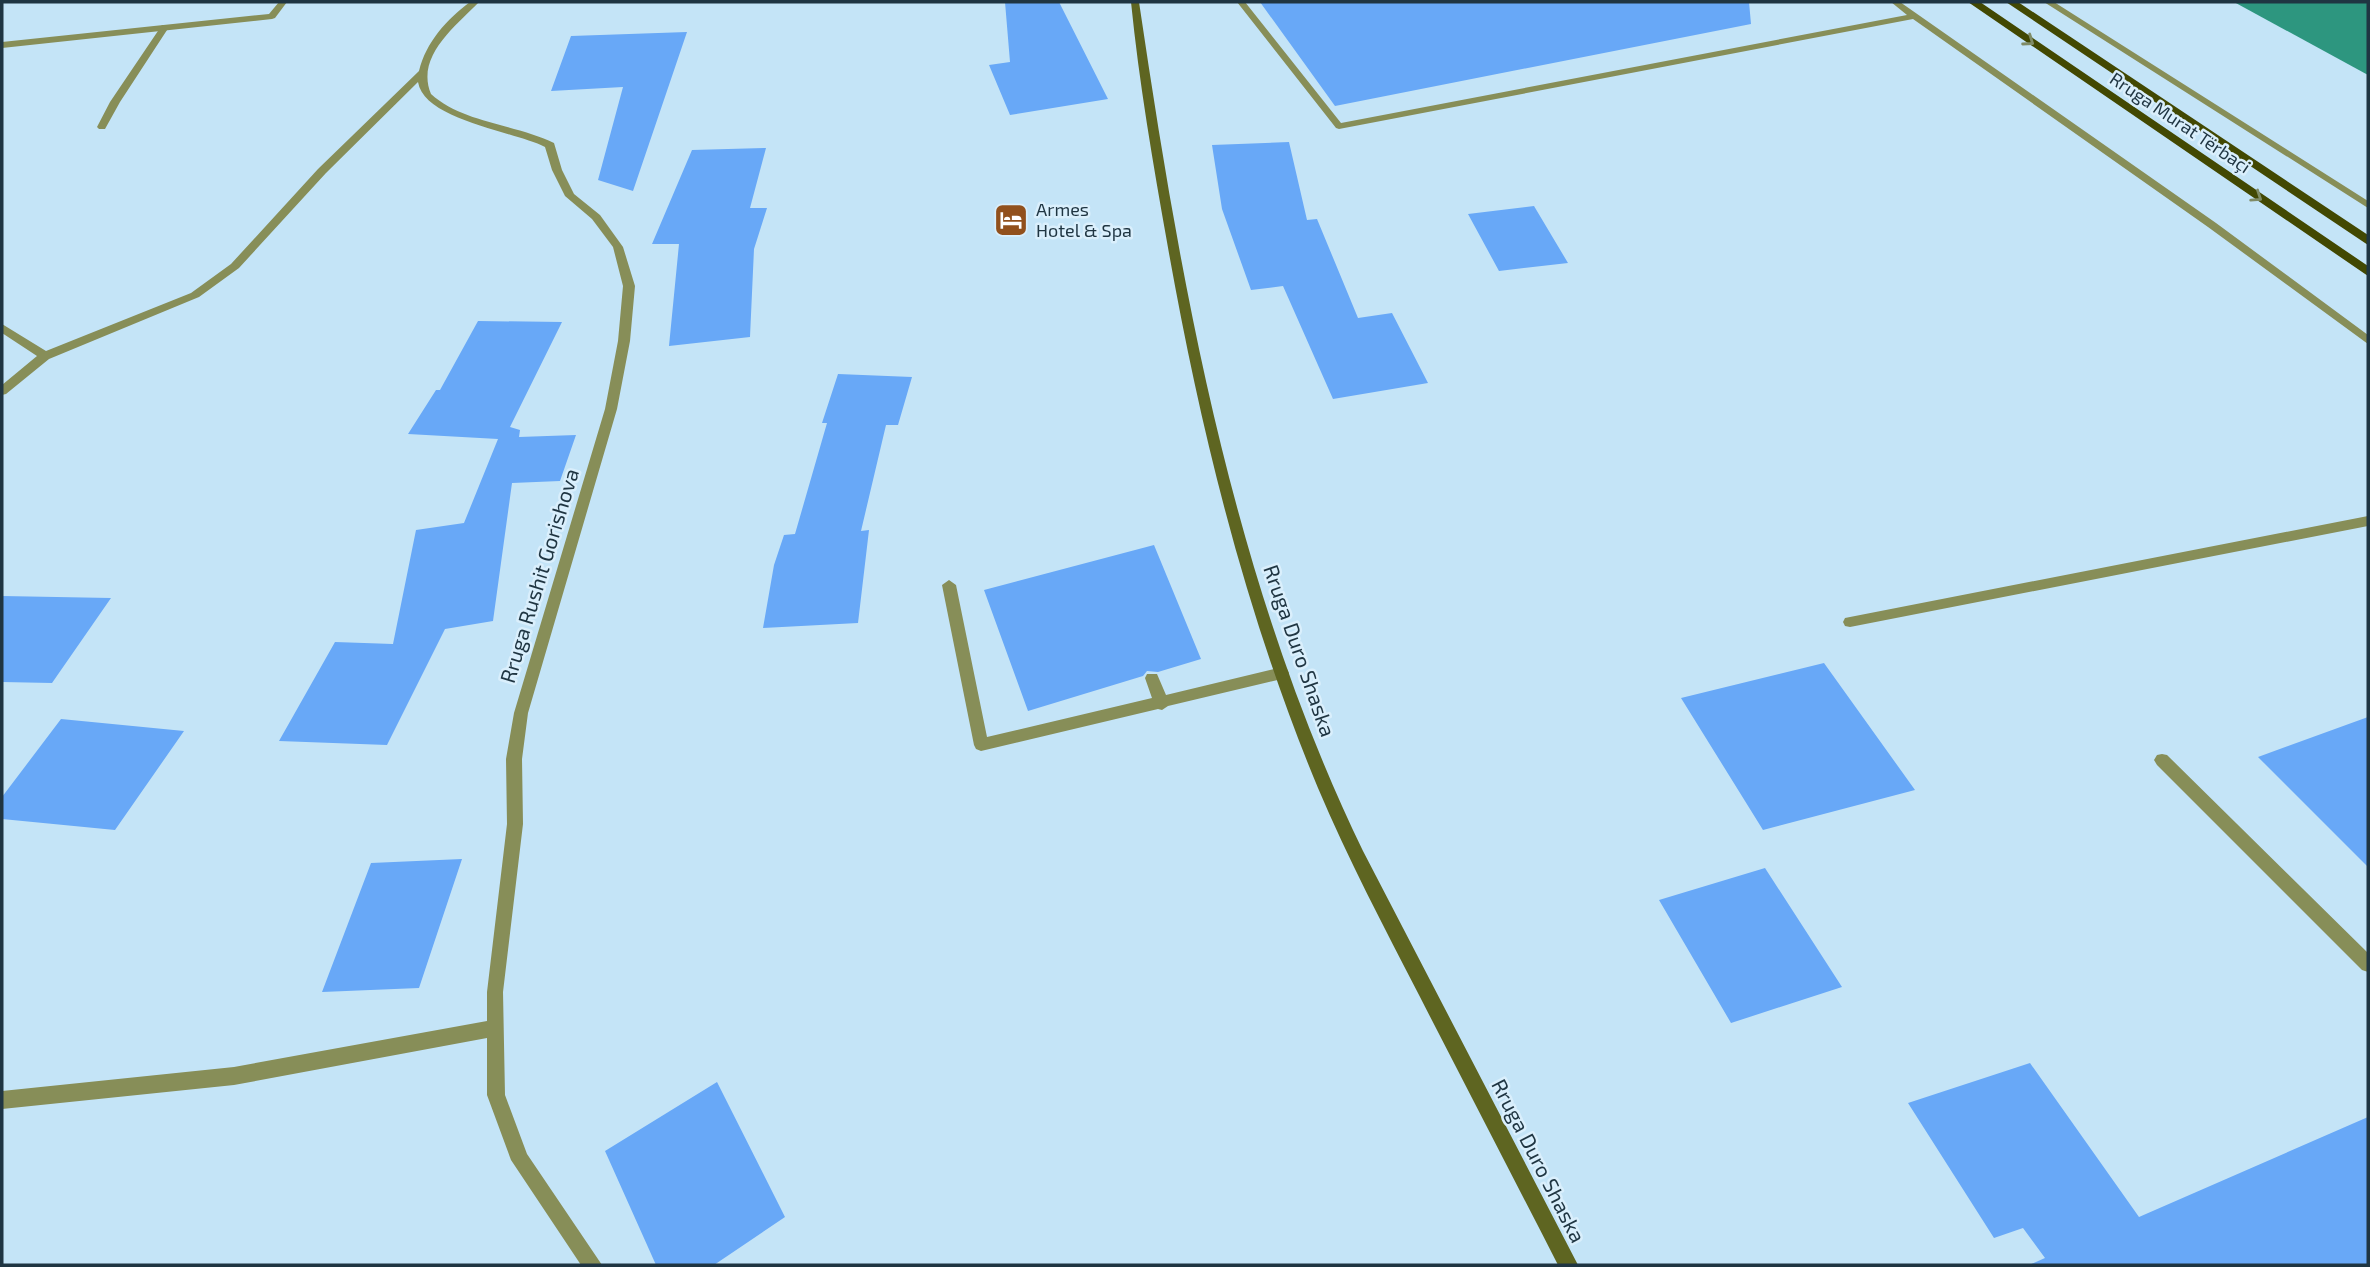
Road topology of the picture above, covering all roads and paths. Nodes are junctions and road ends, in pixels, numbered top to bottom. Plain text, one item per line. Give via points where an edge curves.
1 (283, 2) edge
2 (475, 2) edge
3 (1135, 2) edge
4 (1241, 2) edge
5 (1895, 2) edge
6 (1972, 2) edge
7 (2011, 2) edge
8 (2048, 2) edge
9 (1915, 16) junction
10 (165, 27) junction
11 (2, 44) edge
12 (422, 73) junction
13 (102, 127) dead end
14 (2368, 205) edge
15 (2368, 241) edge
16 (2368, 272) edge
17 (2, 328) edge
18 (2368, 341) edge
19 (45, 356) junction
20 (2, 391) edge
21 (2368, 521) edge
22 (948, 585) dead end
23 (1850, 622) dead end
24 (1282, 673) junction
25 (1152, 678) dead end
26 (1162, 704) junction
27 (2162, 760) dead end
28 (2368, 964) edge
29 (494, 1028) junction
30 (2, 1100) edge
31 (592, 1265) edge
32 (1567, 1265) edge

1 - 10 street via 272,16
2 - 12 street via 447,27
3 - 24 main road, Rruga Duro Shaska via 1168,222 1216,448 1249,573
4 - 9 street via 1339,126
5 - 9 street
6 -> 16 main road, Rruga Murat Tërbaçi
7 - 15 main road, Rruga Murat Tërbaçi
8 - 14 street
9 - 18 street
10 - 11 street
10 - 13 street
12 - 19 street via 322,171 235,266 195,295
12 - 29 street, Rruga Rushit Gorishova via 427,95 447,110 535,136 550,145 570,196 596,217 618,247 629,286 611,409 521,713 514,760 515,824
17 - 19 street
19 - 20 street
21 - 23 street
22 - 26 street via 981,745
24 - 26 street
24 - 32 main road, Rruga Duro Shaska via 1325,787 1383,910
25 - 26 street
27 - 28 street
29 - 30 street via 234,1076
29 - 31 street, Rruga Rushit Gorishova via 496,1095 520,1160

